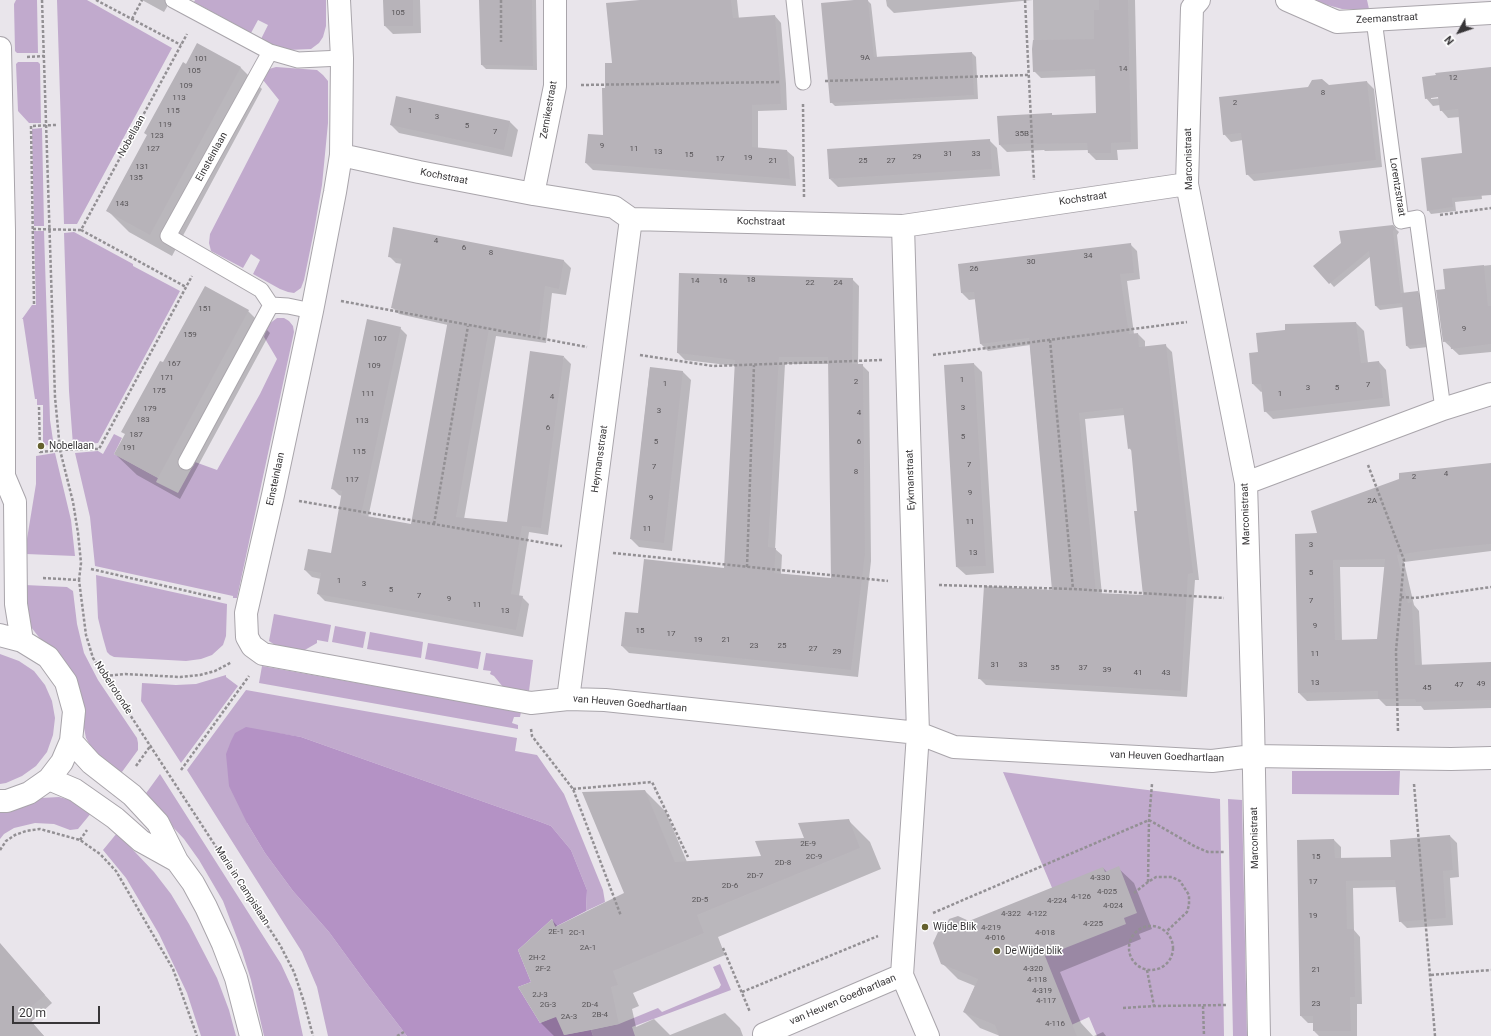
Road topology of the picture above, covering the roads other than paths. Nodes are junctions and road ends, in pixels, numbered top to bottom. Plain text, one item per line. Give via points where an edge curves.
1 (173, 0) edge
2 (339, 0) edge
3 (556, 0) edge
4 (794, 0) edge
5 (1199, 0) edge
6 (1287, 0) edge
7 (1491, 13) edge
8 (1374, 20) junction
9 (0, 48) edge
10 (270, 52) junction
11 (0, 58) edge
12 (342, 58) junction
13 (803, 82) road end
14 (341, 155) junction
15 (1187, 184) junction
16 (533, 194) junction
17 (631, 219) junction
18 (903, 226) junction
19 (313, 303) junction
20 (271, 305) junction
21 (1491, 394) edge
22 (1443, 410) junction
23 (186, 462) dead end
24 (2, 481) edge
25 (1246, 482) junction
26 (0, 635) edge
27 (22, 641) junction
28 (258, 650) joint
29 (568, 699) junction
30 (918, 733) junction
31 (71, 741) junction
32 (1253, 756) junction
33 (1491, 758) edge
34 (49, 779) junction
35 (0, 801) edge
36 (177, 861) junction
37 (902, 975) junction
38 (765, 1035) edge
39 (251, 1036) edge
40 (928, 1036) edge
41 (1259, 1036) edge

1 - 10 lane
2 - 12 street, Einsteinlaan
3 - 16 street, Zernikestraat via 555,86
4 - 13 lane
5 - 15 street, Marconistraat via 1192,8
6 - 8 street, Zeemanstraat via 1337,22
7 - 8 street, Zeemanstraat
8 - 22 lane, Lorentzstraat via 1401,221 1417,218
9 - 11 street
10 - 12 lane via 298,60
10 - 20 lane, Einsteinlaan via 168,236 261,290
11 - 24 street via 4,230
12 - 14 street, Einsteinlaan
14 - 16 street, Kochstraat
14 - 19 street, Einsteinlaan
15 - 18 street, Kochstraat
15 - 25 street, Marconistraat
16 - 17 street, Kochstraat via 614,207
17 - 18 street, Kochstraat
17 - 29 street, Heymansstraat
18 - 30 street, Eykmanstraat
19 - 20 lane
19 - 28 street, Einsteinlaan via 246,614 248,637
20 - 23 lane
21 - 22 street
22 - 25 street
24 - 27 street via 15,502 16,604
25 - 32 street, Marconistraat
26 - 27 street
27 - 31 street via 48,657 66,682 74,711
28 - 29 street, van Heuven Goedhartlaan via 531,703
29 - 30 street, van Heuven Goedhartlaan via 604,700
30 - 32 street, van Heuven Goedhartlaan via 954,748 1212,760
30 - 37 street, van Heuven Goedhartlaan
31 - 34 street via 62,762
31 - 36 street via 90,763 132,795 158,823
32 - 33 street, van Heuven Goedhartlaan
32 - 41 street, Marconistraat
34 - 35 street via 29,793
34 - 36 street via 74,790 115,818 141,841
36 - 39 street via 206,906 223,944 236,978
37 - 38 street, van Heuven Goedhartlaan
37 - 40 street, van Heuven Goedhartlaan

